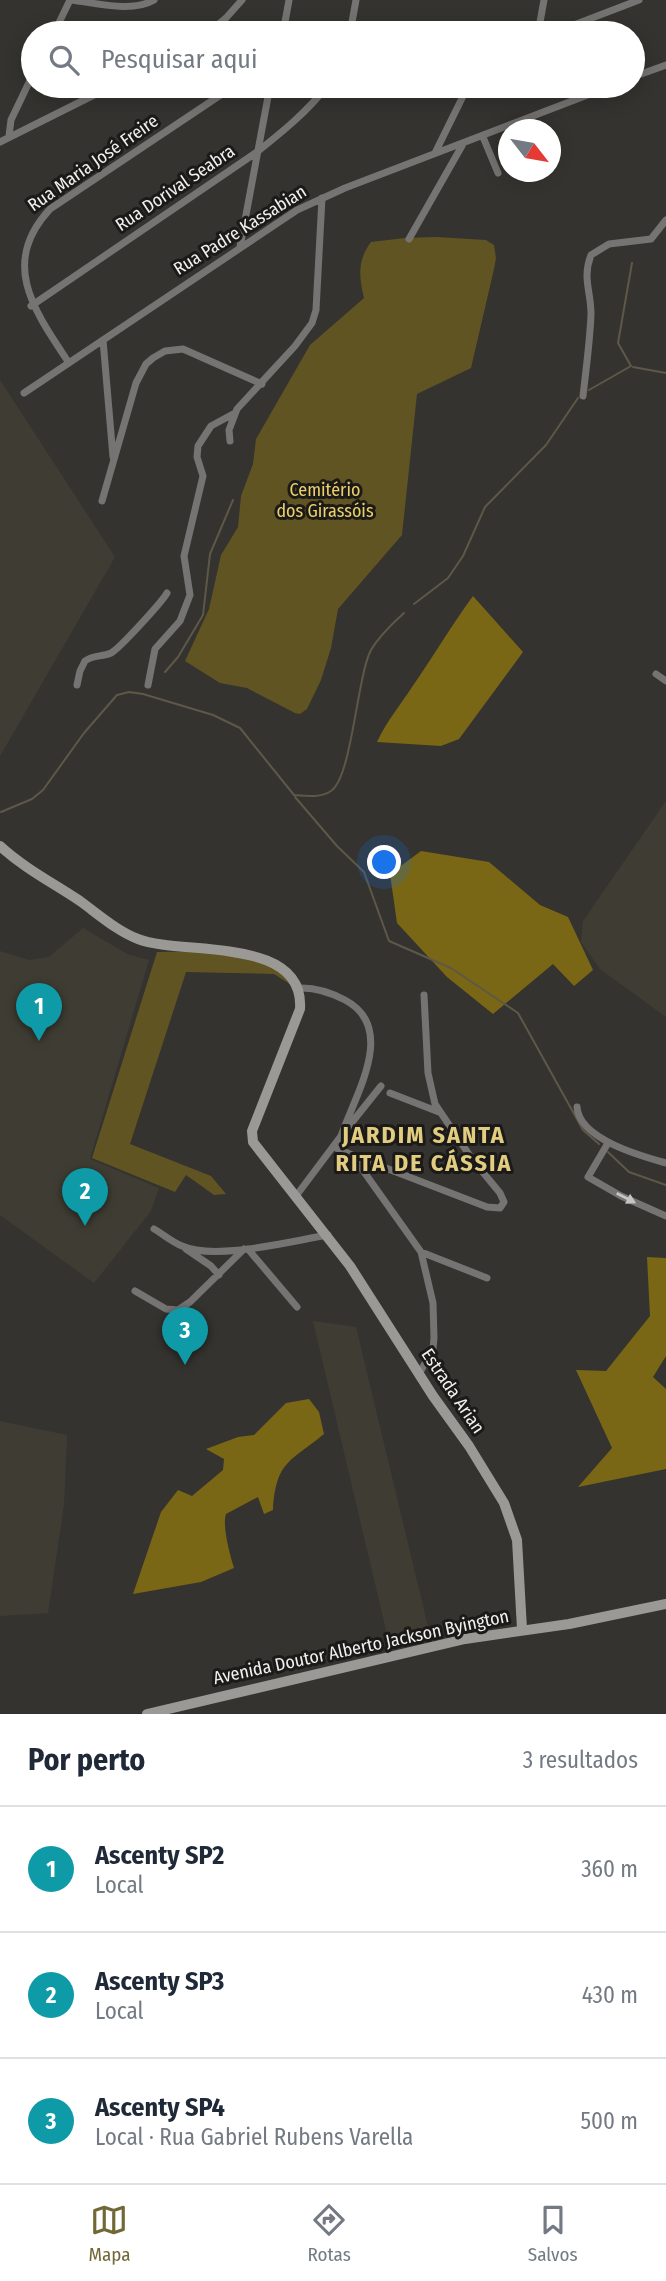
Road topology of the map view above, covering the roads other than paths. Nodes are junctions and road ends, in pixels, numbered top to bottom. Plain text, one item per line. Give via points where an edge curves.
1 (71, 0) edge
2 (154, 0) edge
3 (242, 0) edge
4 (289, 0) edge
5 (356, 0) edge
6 (544, 0) edge
7 (639, 0) edge
8 (60, 21) edge
9 (222, 21) edge
10 (285, 21) edge
11 (352, 21) edge
12 (540, 21) edge
13 (584, 21) edge
14 (666, 65) edge
15 (645, 73) edge
16 (22, 98) edge
17 (87, 98) edge
18 (216, 98) edge
19 (268, 98) edge
20 (316, 98) edge
21 (462, 98) edge
22 (581, 98) edge
23 (9, 136) junction
24 (483, 137) junction
25 (0, 142) edge
26 (463, 144) junction
27 (257, 152) junction
28 (435, 154) junction
29 (498, 171) edge
30 (323, 198) junction
31 (665, 223) edge
32 (409, 240) dead end
33 (240, 247) junction
34 (31, 306) junction
35 (103, 340) junction
36 (69, 363) junction
37 (262, 384) junction
38 (24, 393) dead end
39 (583, 396) dead end
40 (234, 414) junction
41 (230, 441) dead end
42 (114, 461) junction
43 (102, 501) dead end
44 (167, 593) dead end
45 (656, 674) dead end
46 (666, 681) edge
47 (77, 685) dead end
48 (148, 685) dead end
49 (0, 846) edge
50 (298, 988) junction
51 (424, 995) dead end
52 (381, 1086) dead end
53 (390, 1093) dead end
54 (577, 1107) dead end
55 (439, 1112) junction
56 (341, 1136) junction
57 (608, 1143) junction
58 (334, 1147) junction
59 (352, 1155) junction
60 (666, 1164) edge
61 (296, 1196) junction
62 (666, 1216) edge
63 (154, 1229) dead end
64 (328, 1235) junction
65 (182, 1247) junction
66 (246, 1249) junction
67 (421, 1252) junction
68 (219, 1275) junction
69 (487, 1278) dead end
70 (135, 1291) dead end
71 (297, 1307) dead end
72 (419, 1374) junction
73 (666, 1604) edge
74 (522, 1629) junction
75 (147, 1714) edge

1 - 2 street via 141,5
1 - 8 street
3 - 9 street
4 - 10 street
5 - 11 street
6 - 12 street
7 - 13 street
14 - 15 street
16 - 23 street
17 - 23 street
18 - 34 street, Rua Maria José Freire via 50,209 29,229 15,266 20,288
19 - 27 street
20 - 27 street, Rua Dorival Seabra
21 - 28 street
22 - 24 street, Rua Padre Kassabian
23 - 25 street
24 - 26 street, Rua Padre Kassabian
24 - 29 street
26 - 28 street, Rua Padre Kassabian
26 - 32 street
27 - 33 street
27 - 34 street, Rua Dorival Seabra
28 - 30 street, Rua Padre Kassabian
30 - 33 street, Rua Padre Kassabian
30 - 37 street via 316,310 306,332
31 - 39 street via 651,239 609,244 590,255 585,281 591,314
33 - 35 street, Rua Padre Kassabian
34 - 36 street, Rua Maria José Freire
35 - 36 street, Rua Padre Kassabian
35 - 42 street
36 - 38 street, Rua Padre Kassabian
37 - 40 street
37 - 42 street via 183,349 165,351 140,373
40 - 41 street
40 - 48 street via 209,428 198,446 203,480 184,556 190,596 180,621 155,649
42 - 43 street
44 - 47 street via 117,649 85,661
45 - 46 street
49 - 50 street via 27,869 139,940 265,959
50 - 56 street via 323,990 350,1003 367,1020 371,1033 369,1060
50 - 61 street, Estrada Arian via 300,1009 251,1137
51 - 55 street via 428,1073
52 - 56 street
53 - 55 street
54 - 57 street via 584,1123
55 - 59 street via 503,1198 500,1208
56 - 58 street
57 - 60 street
57 -> 62 street via 589,1177
58 - 59 street
58 - 61 street
59 - 67 street
61 - 64 street, Estrada Arian
63 - 65 street
64 - 66 street
64 - 72 street, Estrada Arian
65 - 66 street
65 - 68 street
66 - 68 street
66 - 71 street
67 - 69 street
67 - 72 street via 435,1331 433,1349
68 - 70 street via 178,1310 166,1309
72 - 74 street, Estrada Arian via 491,1480 512,1521
73 - 74 street, Avenida Doutor Alberto Jackson Byington
74 - 75 street, Avenida Doutor Alberto Jackson Byington via 346,1665

